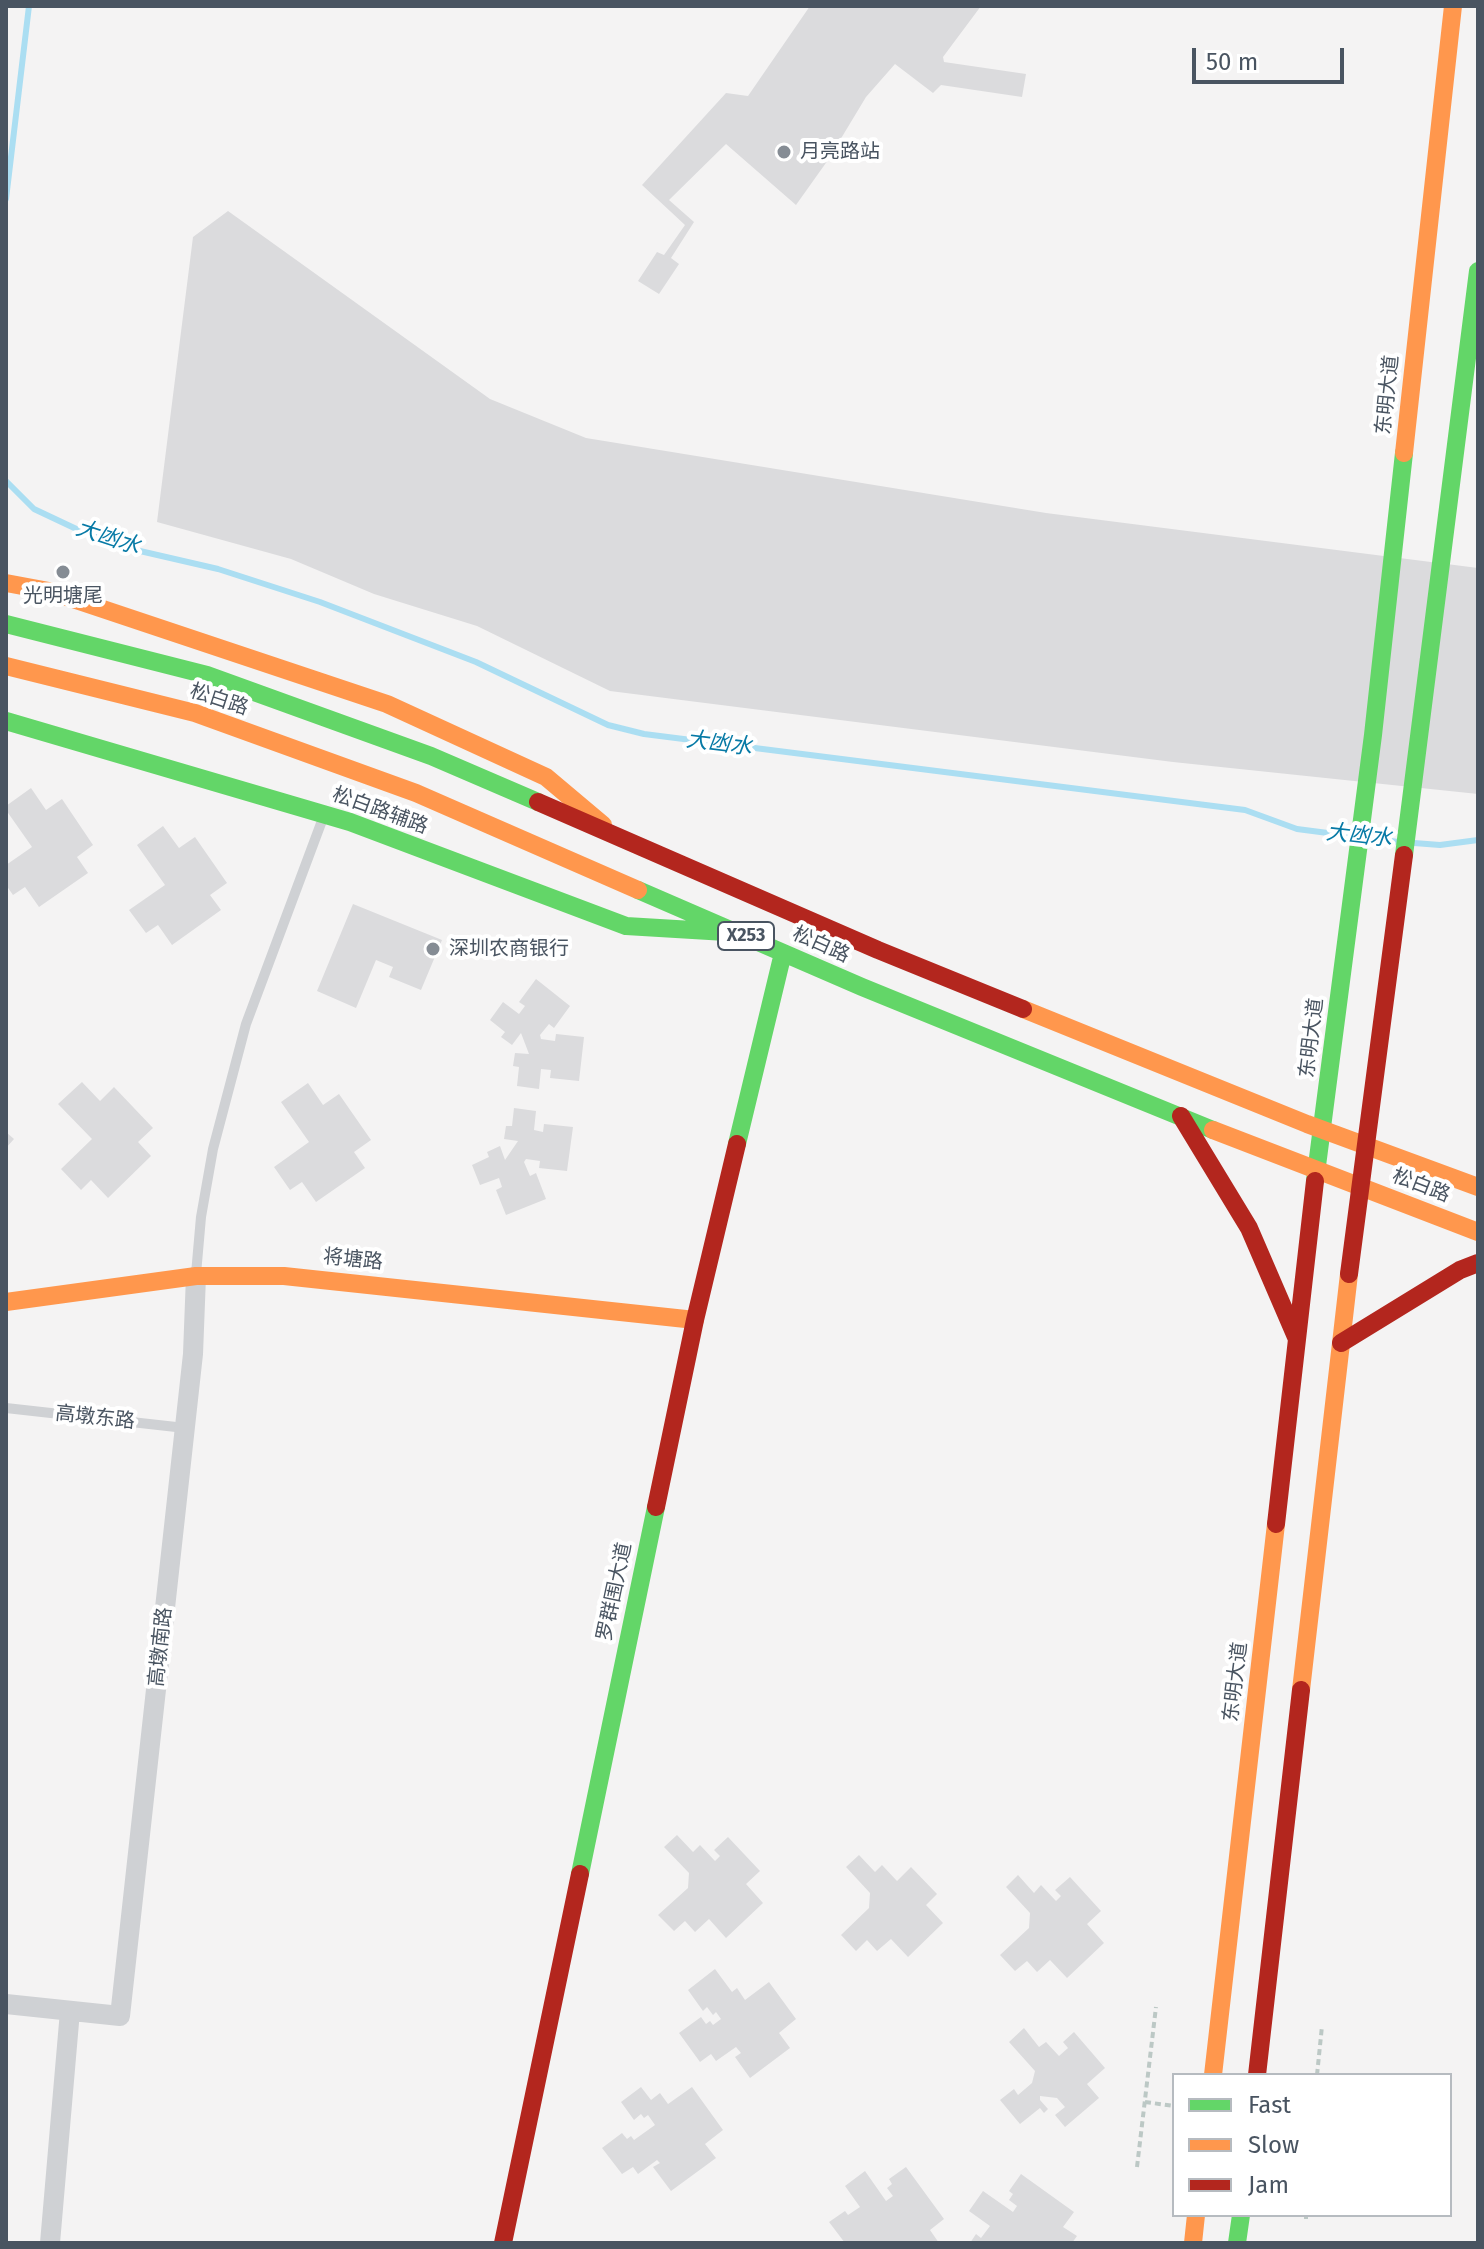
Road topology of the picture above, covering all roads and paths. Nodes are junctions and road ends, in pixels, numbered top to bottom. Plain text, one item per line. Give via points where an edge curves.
1 (1453, 6) edge
2 (1478, 271) edge
3 (6, 583) edge
4 (6, 624) edge
5 (6, 666) edge
6 (6, 721) edge
7 (324, 814) junction
8 (617, 837) junction
9 (738, 933) junction
10 (783, 953) junction
11 (1181, 1116) junction
12 (1322, 1130) junction
13 (1367, 1146) junction
14 (1316, 1170) junction
15 (1361, 1186) junction
16 (1478, 1187) edge
17 (1478, 1232) edge
18 (1478, 1263) edge
19 (196, 1276) junction
20 (6, 1302) edge
21 (695, 1320) junction
22 (1297, 1338) junction
23 (1341, 1343) junction
24 (6, 1408) edge
25 (185, 1428) junction
26 (6, 2004) edge
27 (1156, 2007) dead end
28 (70, 2011) junction
29 (1322, 2026) dead end
30 (1213, 2073) edge
31 (1257, 2073) edge
32 (1317, 2073) edge
33 (1145, 2102) junction
34 (1172, 2106) edge
35 (1137, 2167) dead end
36 (1196, 2217) edge
37 (1241, 2217) edge
38 (50, 2243) edge
39 (503, 2243) edge
40 (1193, 2243) edge
41 (1237, 2243) edge

1 - 12 main road, 东明大道 via 1373,735
2 - 13 main road
3 - 8 main road via 49,591 387,704 546,777
4 - 8 main road, 松白路 / X253 via 207,675 431,756
5 - 9 main road, 松白路 / X253 via 195,713 386,783
6 - 7 main road, 松白路辅路
7 - 9 main road, 松白路辅路 via 626,926
7 - 19 lane via 246,1024 213,1149
8 - 12 main road, 松白路 / X253
9 - 10 main road, 松白路 / X253
10 - 11 main road, 松白路 / X253
10 - 21 main road, 罗群围大道
11 - 14 main road, 松白路 / X253
11 - 22 main road via 1249,1228
12 - 13 main road, 松白路 / X253
12 - 14 main road, 东明大道
13 - 15 main road
13 - 16 main road, 松白路 / X253
14 - 15 main road, 松白路 / X253
14 - 22 main road, 东明大道
15 - 17 main road, 松白路 / X253
15 - 23 main road
18 - 23 main road
19 - 20 main road, 将塘路
19 - 21 main road, 将塘路 via 284,1276
19 - 25 street, 高墩南路
21 - 39 main road, 罗群围大道
22 - 30 main road, 东明大道
23 - 31 main road
24 - 25 lane, 高墩东路
25 - 28 street, 高墩南路 via 120,2016
26 - 28 street
27 - 33 path
28 - 38 street
29 - 32 path
33 - 34 path
33 - 35 path
36 - 40 main road
37 - 41 main road

